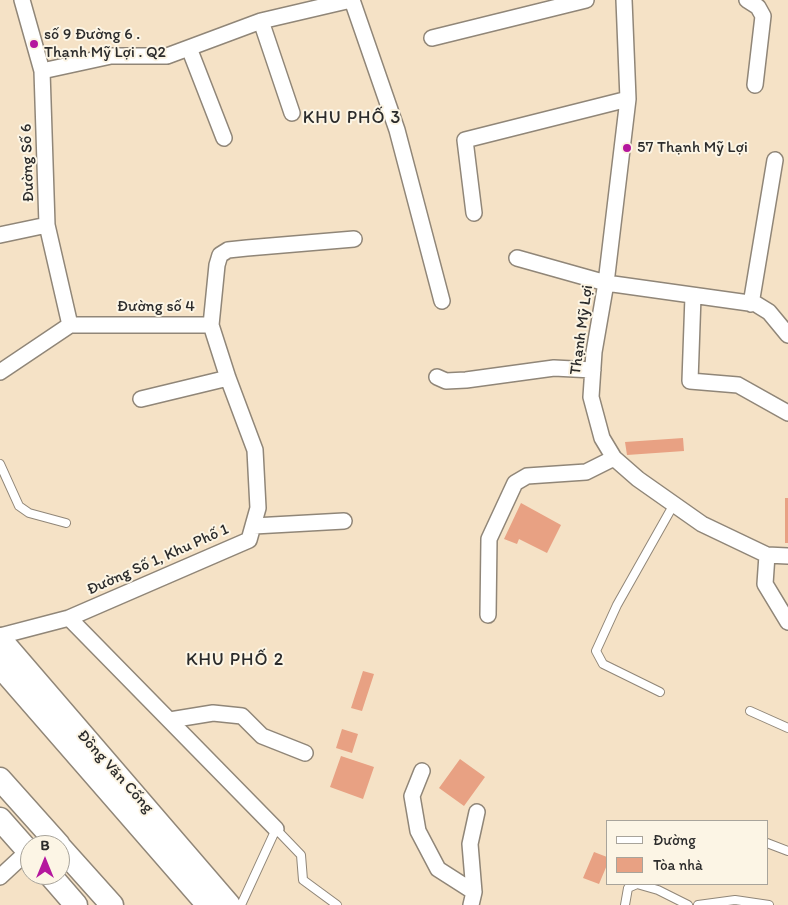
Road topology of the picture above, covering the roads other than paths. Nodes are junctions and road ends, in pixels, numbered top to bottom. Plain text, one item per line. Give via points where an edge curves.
1 (22, 0) edge
2 (352, 0) edge
3 (586, 0) edge
4 (624, 0) edge
5 (747, 0) edge
6 (262, 21) junction
7 (432, 38) dead end
8 (189, 48) junction
9 (42, 71) junction
10 (754, 85) dead end
11 (628, 99) junction
12 (292, 113) dead end
13 (224, 138) dead end
14 (774, 160) dead end
15 (474, 213) dead end
16 (47, 225) junction
17 (0, 235) edge
18 (354, 240) dead end
19 (517, 258) dead end
20 (606, 283) junction
21 (693, 296) junction
22 (442, 301) dead end
23 (751, 304) junction
24 (70, 325) junction
25 (211, 325) junction
26 (788, 336) edge
27 (593, 370) junction
28 (0, 372) edge
29 (437, 377) dead end
30 (228, 378) junction
31 (141, 399) dead end
32 (788, 413) edge
33 (614, 458) junction
34 (0, 464) edge
35 (674, 504) junction
36 (344, 521) dead end
37 (66, 523) dead end
38 (254, 526) junction
39 (766, 555) junction
40 (788, 556) edge
41 (488, 615) dead end
42 (69, 618) junction
43 (788, 622) edge
44 (0, 637) edge
45 (0, 666) edge
46 (660, 692) dead end
47 (750, 711) dead end
48 (170, 720) junction
49 (788, 728) edge
50 (305, 754) dead end
51 (422, 771) dead end
52 (0, 779) edge
53 (477, 812) dead end
54 (0, 819) edge
55 (276, 830) junction
56 (49, 835) edge
57 (20, 842) edge
58 (768, 844) edge
59 (788, 852) edge
60 (70, 858) edge
61 (20, 860) edge
62 (0, 877) edge
63 (59, 885) edge
64 (635, 885) edge
65 (640, 885) edge
66 (473, 898) edge
67 (76, 905) edge
68 (112, 905) edge
69 (208, 905) edge
70 (230, 905) edge
71 (241, 905) edge
72 (337, 905) edge
73 (625, 905) edge
74 (688, 905) edge
75 (698, 905) edge
76 (769, 905) edge

1 - 9 street, Đường Số 6
2 - 6 street
2 - 22 street via 397,130
3 - 7 street
4 - 11 street, Thạnh Mỹ Lợi
5 - 10 street via 758,7 762,16
6 - 8 street
6 - 12 street
8 - 9 street via 167,56 110,56
8 - 13 street
9 - 16 street, Đường Số 6
11 - 15 street via 465,140
11 - 20 street, Thạnh Mỹ Lợi
14 - 23 street
16 - 17 street
16 - 24 street, Đường Số 6
18 - 25 street, Đường số 4 via 228,250 220,255 217,265
19 - 20 street
20 - 21 street
20 - 27 street, Thạnh Mỹ Lợi
21 - 23 street
21 - 32 street via 690,380 738,385
23 - 26 street via 768,312
24 - 25 street, Đường số 4
24 - 28 street
25 - 30 street, Đường Số 1, Khu Phố 1
27 - 29 street via 554,368 473,379
27 - 33 street, Thạnh Mỹ Lợi via 591,397 602,438
30 - 31 street
30 - 38 street, Đường Số 1, Khu Phố 1 via 255,450 258,508
33 - 35 street, Thạnh Mỹ Lợi
33 - 41 street via 586,472 527,476 515,483 489,539
34 - 37 lane via 18,506 29,514
35 - 39 street, Thạnh Mỹ Lợi via 702,524
35 - 46 lane via 617,605 596,651 603,664
36 - 38 street
38 - 42 street, Đường Số 1, Khu Phố 1 via 249,540
39 - 40 street, Thạnh Mỹ Lợi
39 - 43 street via 765,584
42 - 44 street, Đường Số 1, Khu Phố 1
42 - 48 street
44 - 70 main road, Đồng Văn Cống
45 - 69 main road, Đồng Văn Cống
47 - 49 lane
48 - 50 street via 213,713 242,716 262,736
48 - 55 street
51 - 66 street via 412,796 418,831 438,868
52 - 56 main road
53 - 66 street via 470,844
54 - 57 main road
55 - 71 lane
55 - 72 lane via 301,856 303,880
58 - 59 lane
60 - 68 main road
61 - 62 street
63 - 67 main road
64 - 73 lane via 628,888
65 - 74 lane
75 - 76 lane via 734,900

